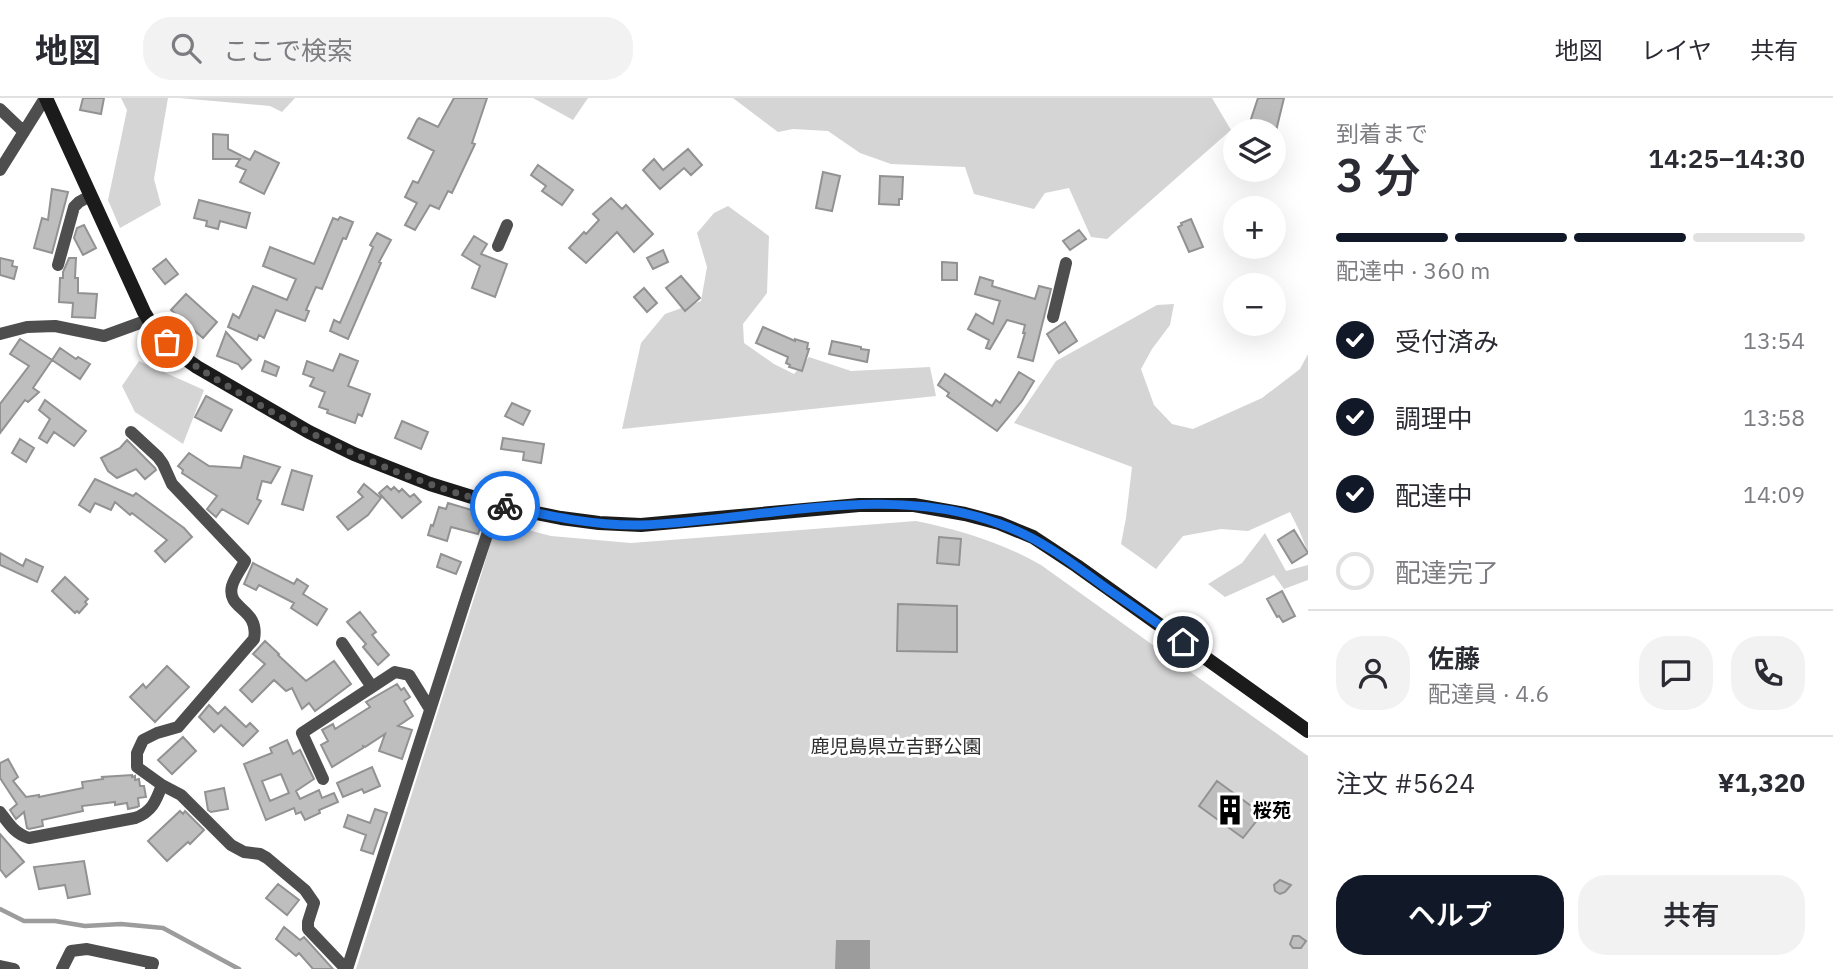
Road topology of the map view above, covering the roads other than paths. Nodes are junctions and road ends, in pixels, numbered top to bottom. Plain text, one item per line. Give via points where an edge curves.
1 (45, 98) edge
2 (0, 109) edge
3 (24, 132) junction
4 (0, 170) edge
5 (90, 196) junction
6 (507, 225) dead end
7 (498, 246) dead end
8 (1066, 263) dead end
9 (58, 265) dead end
10 (1053, 317) dead end
11 (148, 320) junction
12 (0, 334) edge
13 (131, 432) dead end
14 (501, 506) junction
15 (342, 643) dead end
16 (372, 687) junction
17 (430, 709) junction
18 (1308, 730) edge
19 (323, 779) dead end
20 (162, 785) junction
21 (0, 812) edge
22 (0, 966) edge
23 (14, 969) edge
24 (62, 969) edge
25 (151, 969) edge
26 (347, 969) edge

1 - 3 street
1 - 5 street
2 - 3 street
3 - 4 street
5 - 9 street via 74,207
5 - 11 street
6 - 7 street
8 - 10 street
11 - 12 street via 104,336 55,326
11 - 14 street via 197,368 309,432 430,484
13 - 20 street via 158,457 172,484 245,561 231,595 256,629 254,639 178,727 143,740 137,766
14 - 17 street via 492,520
14 - 18 street via 561,518 641,525 859,505 914,505 982,518 1033,537
15 - 16 street
16 - 17 street via 395,673 409,675
16 - 19 street via 302,733
17 - 26 street
20 - 21 street via 154,805 142,816 29,838 14,831
20 - 26 street via 181,794 231,845 267,858 305,890 314,903 308,929
22 - 23 street
24 - 25 street via 71,951 87,950 153,963

